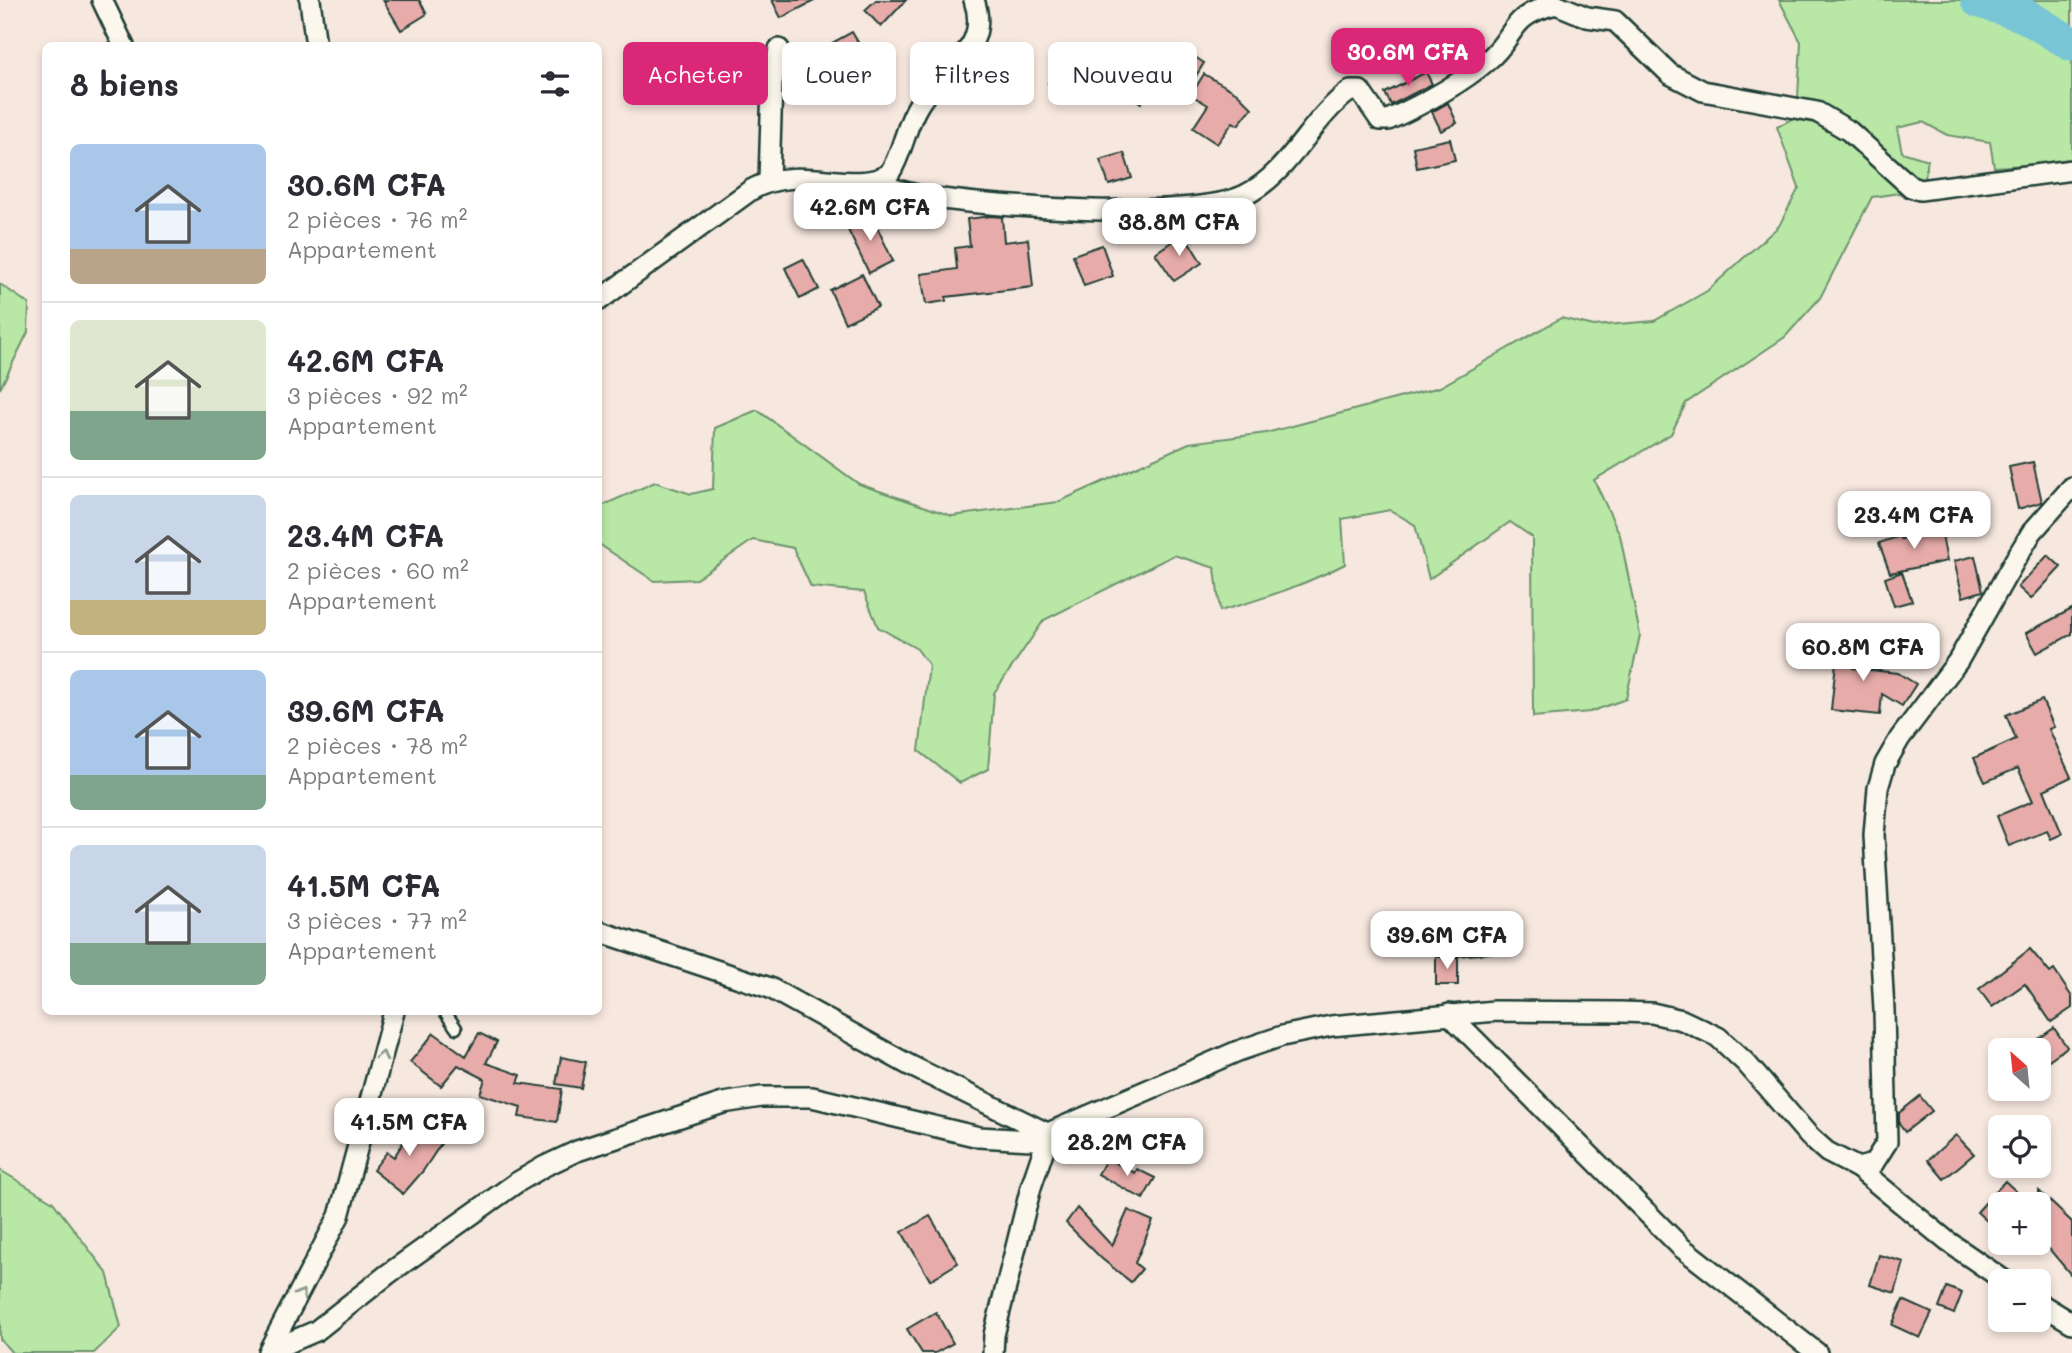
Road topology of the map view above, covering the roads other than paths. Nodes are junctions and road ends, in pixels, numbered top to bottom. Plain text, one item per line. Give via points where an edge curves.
1 (102, 0) edge
2 (310, 0) edge
3 (974, 0) edge
4 (1550, 2) edge
5 (122, 42) edge
6 (315, 42) edge
7 (779, 48) dead end
8 (2072, 170) edge
9 (769, 180) junction
10 (871, 182) junction
11 (602, 298) edge
12 (2072, 487) edge
13 (602, 931) edge
14 (1448, 1014) junction
15 (393, 1015) edge
16 (447, 1015) edge
17 (456, 1028) dead end
18 (1049, 1134) junction
19 (1858, 1168) junction
20 (1988, 1269) edge
21 (2051, 1310) edge
22 (2072, 1322) edge
23 (268, 1352) edge
24 (993, 1353) edge
25 (1817, 1353) edge

1 - 5 street
2 - 6 street
3 - 10 street via 979,26 976,37 919,103 889,174
4 - 8 street via 1587,17 1615,21 1670,74 1703,91 1817,112 1849,131 1920,190
4 - 10 street via 1525,14 1489,60 1472,73 1388,120 1374,115 1360,91 1350,91 1267,180 1245,195 1219,204 1068,209 916,195
7 - 9 street via 772,84
9 - 10 street
9 - 11 street
12 - 19 street via 2032,532 1958,661 1885,764 1874,811 1874,835 1887,1142 1873,1164
13 - 18 street via 770,988 909,1065
14 - 18 street via 1282,1036 1213,1061
14 - 19 street via 1652,1013 1699,1026 1746,1063 1827,1152
14 - 25 street via 1681,1247
23 -> 15 street via 339,1216
16 - 17 lane
18 - 23 street via 1032,1140 998,1140 812,1097 723,1103 545,1166 388,1274 316,1331
18 - 24 street via 1031,1187
19 - 20 street
21 - 22 street

